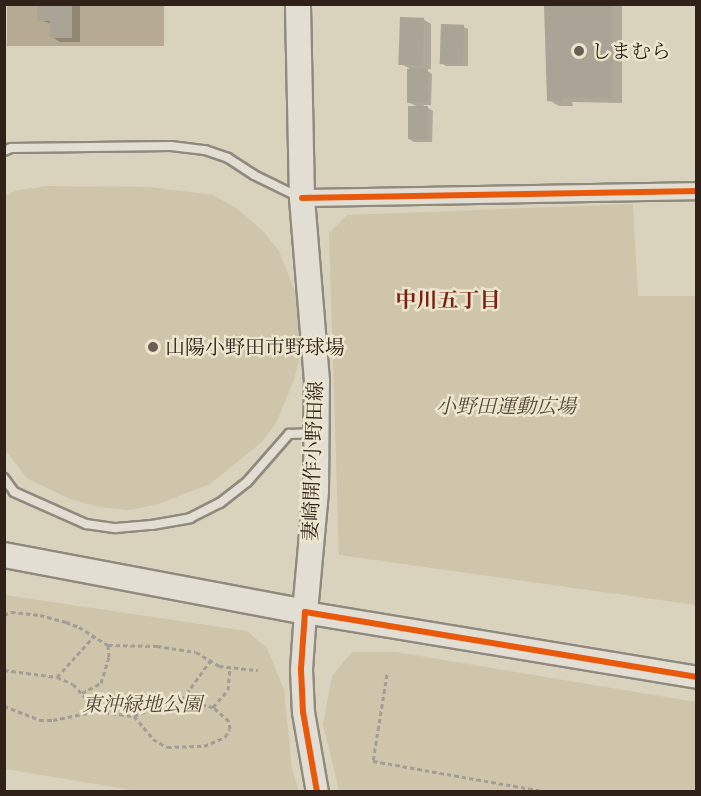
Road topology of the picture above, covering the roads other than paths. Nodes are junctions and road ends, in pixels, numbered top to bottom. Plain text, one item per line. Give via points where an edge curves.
1 (298, 4) edge
2 (4, 151) edge
3 (696, 191) edge
4 (302, 198) junction
5 (316, 433) junction
6 (4, 478) edge
7 (4, 555) edge
8 (305, 612) junction
9 (696, 677) edge
10 (317, 792) edge

1 - 4 main road, 妻崎開作小野田線
2 - 4 lane via 171,146 205,150 228,158
3 - 4 street
4 - 5 main road, 妻崎開作小野田線 via 317,381
5 - 6 lane via 289,434 247,482 220,503 190,518 152,525 116,528 86,524 14,492
5 - 8 main road, 妻崎開作小野田線 via 316,490
7 - 8 main road
8 - 9 street
8 - 10 street via 303,712

